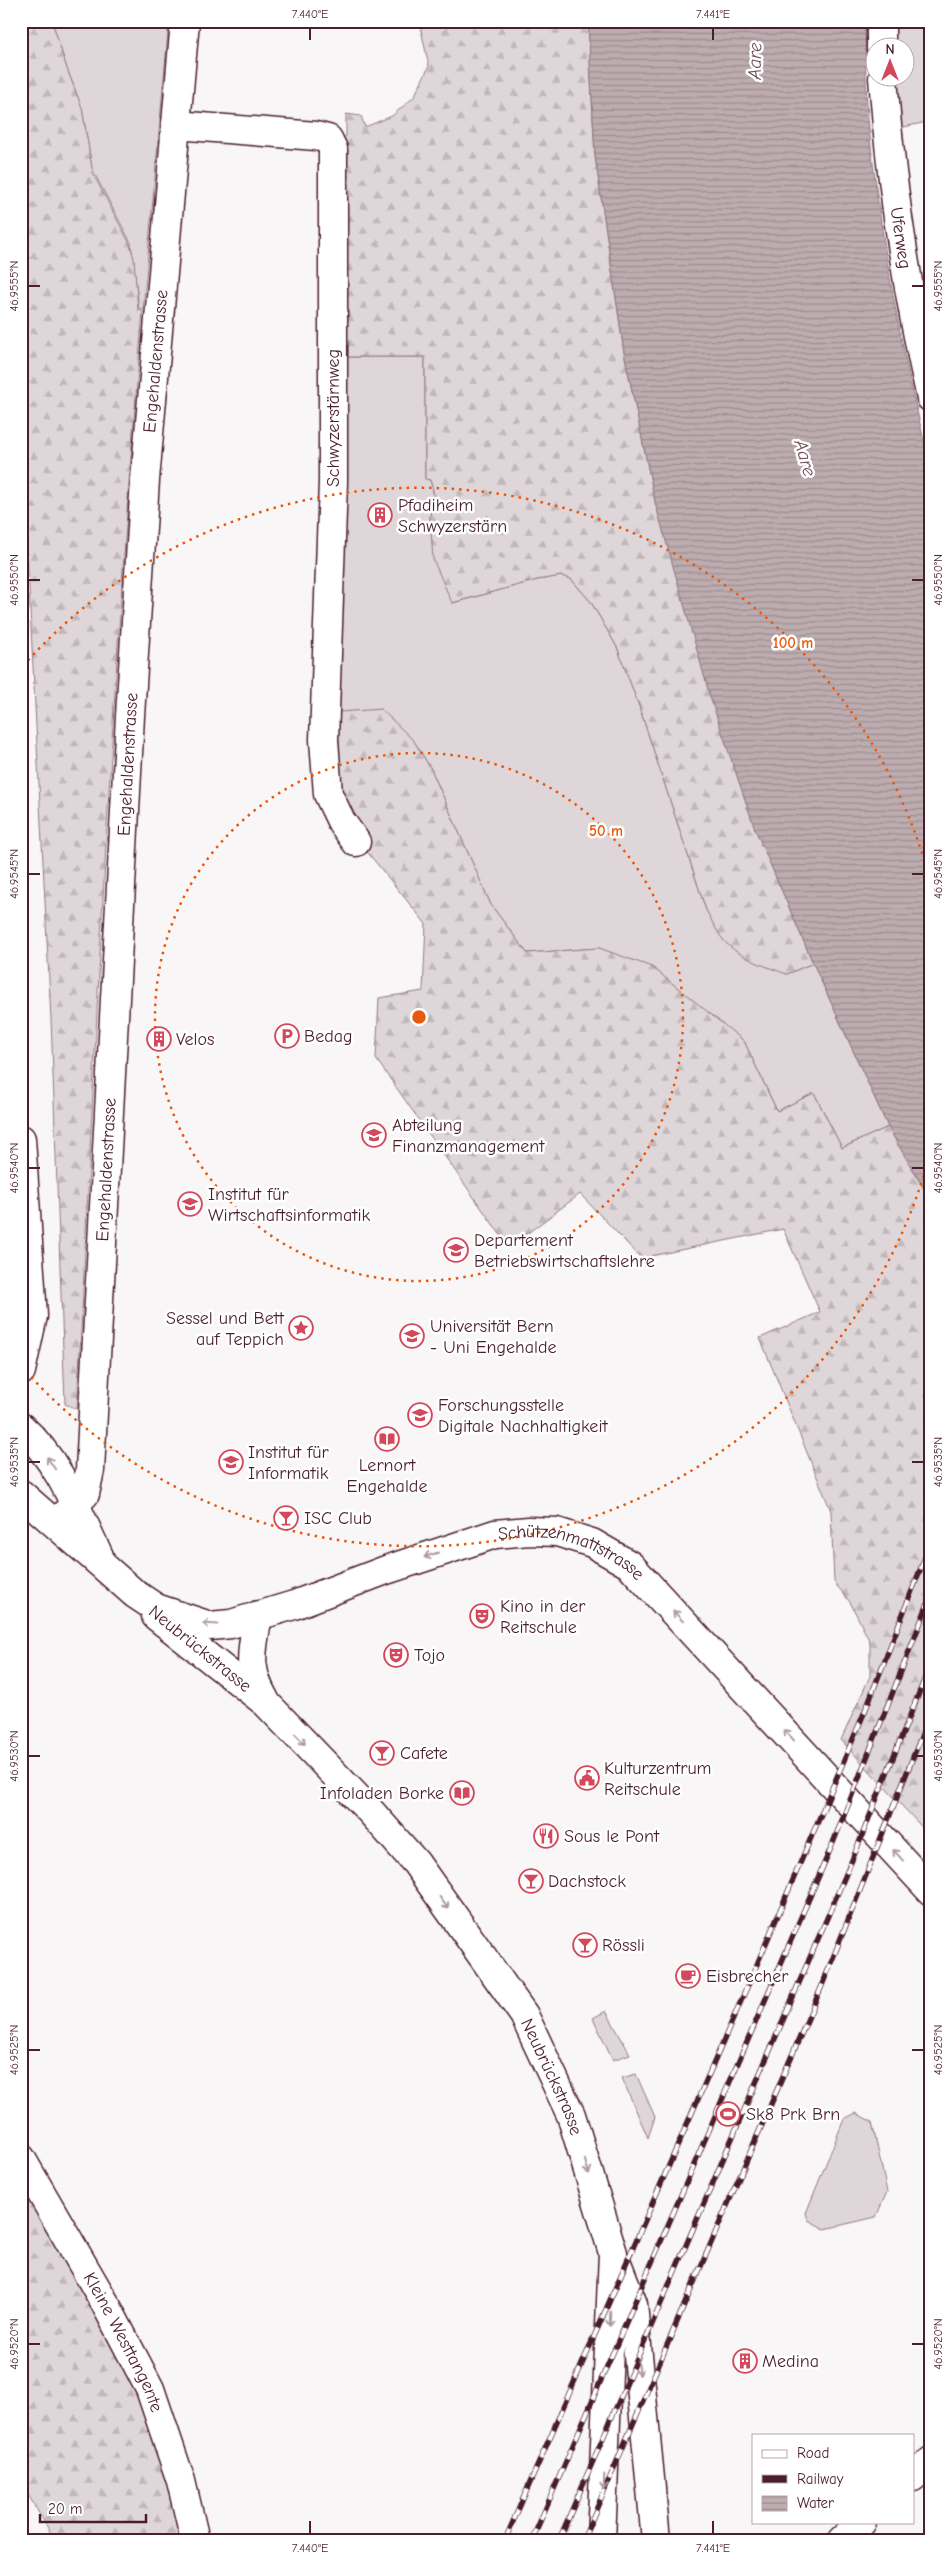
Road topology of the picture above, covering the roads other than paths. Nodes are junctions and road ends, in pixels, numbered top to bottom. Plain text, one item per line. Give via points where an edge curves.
1 (185, 21) edge
2 (880, 21) edge
3 (881, 38) edge
4 (884, 88) edge
5 (176, 125) junction
6 (931, 398) edge
7 (356, 842) dead end
8 (21, 1139) edge
9 (21, 1371) edge
10 (21, 1427) edge
11 (21, 1494) edge
12 (74, 1505) junction
13 (55, 1524) junction
14 (104, 1566) junction
15 (135, 1594) junction
16 (258, 1615) junction
17 (266, 1704) junction
18 (931, 1891) edge
19 (21, 2158) edge
20 (613, 2253) junction
21 (931, 2461) edge
22 (914, 2476) edge
23 (860, 2524) edge
24 (195, 2540) edge
25 (601, 2540) edge
26 (656, 2540) edge
27 (842, 2540) edge

1 - 5 main road, Engehaldenstrasse
2 - 3 main road
4 - 6 main road, Uferweg via 888,150 904,264
5 - 7 main road, Schwyzerstärnweg via 316,136 328,139 333,149 333,482 324,740 328,794 341,822
5 - 12 main road, Engehaldenstrasse via 144,490 90,1465 85,1494
8 - 9 main road via 33,1316
12 -> 10 main road, Schützenmattstrasse via 64,1482 43,1451
11 - 13 main road, Schützenmattstrasse
12 - 13 main road, Engehaldenstrasse
12 - 14 main road, Schützenmattstrasse
13 - 14 main road, Schützenmattstrasse
14 - 15 main road, Schützenmattstrasse
16 -> 15 main road, Schützenmattstrasse via 231,1624 210,1626 156,1608
15 - 17 main road, Neubrückstrasse via 155,1615
16 - 17 main road, Neubrückstrasse via 251,1665 254,1681
18 -> 16 main road, Schützenmattstrasse via 630,1565 592,1543 558,1532 495,1534
17 -> 20 main road, Neubrückstrasse via 416,1863 524,2015 571,2115
19 - 24 main road, Kleine Westtangente via 105,2303 150,2389 181,2481
20 -> 25 main road, Neubrückstrasse
20 -> 26 main road via 633,2304
21 - 22 main road
23 - 27 main road

